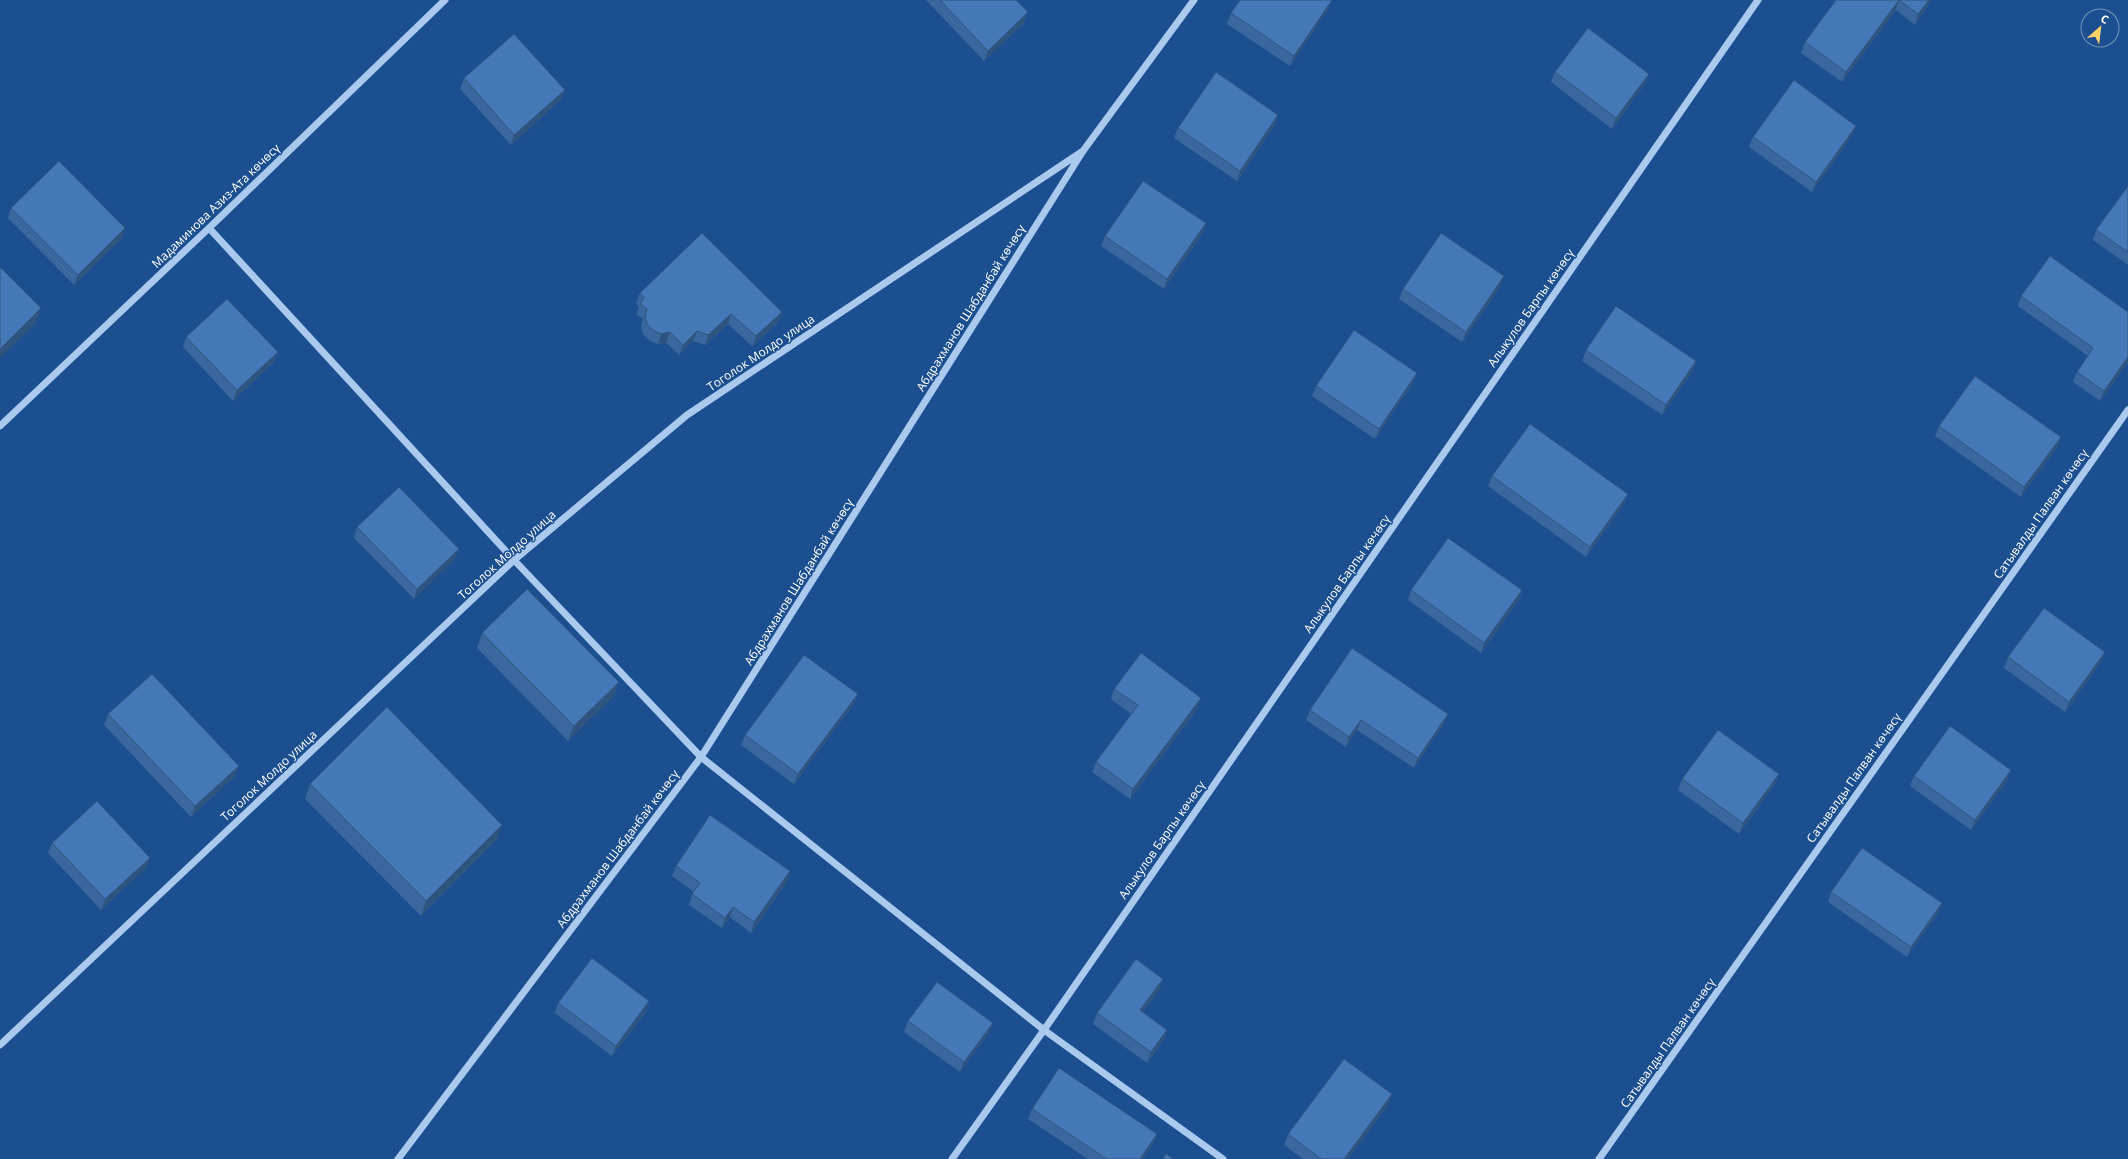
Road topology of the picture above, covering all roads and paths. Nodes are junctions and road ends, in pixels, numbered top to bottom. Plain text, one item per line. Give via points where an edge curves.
1 (445, 0) edge
2 (1194, 0) edge
3 (1758, 0) edge
4 (1083, 151) junction
5 (209, 228) junction
6 (2128, 410) edge
7 (0, 426) edge
8 (514, 560) junction
9 (701, 757) junction
10 (1044, 1030) junction
11 (0, 1045) edge
12 (398, 1159) edge
13 (952, 1159) edge
14 (1223, 1159) edge
15 (1599, 1159) edge

1 - 5 street, Мадаминова Азиз-Ата көчөсү
2 - 4 street, Абдрахманов Шабданбай көчөсү
3 - 10 street, Алыкулов Барпы көчөсү
4 - 8 street, Тоголок Молдо улица via 687,415
4 - 9 street, Абдрахманов Шабданбай көчөсү
5 - 7 street, Мадаминова Азиз-Ата көчөсү
5 - 8 street
6 - 15 street, Сатывалды Палван көчөсү
8 - 9 street
8 - 11 street, Тоголок Молдо улица
9 - 10 street
9 - 12 street, Абдрахманов Шабданбай көчөсү
10 - 13 street, Алыкулов Барпы көчөсү
10 - 14 street

